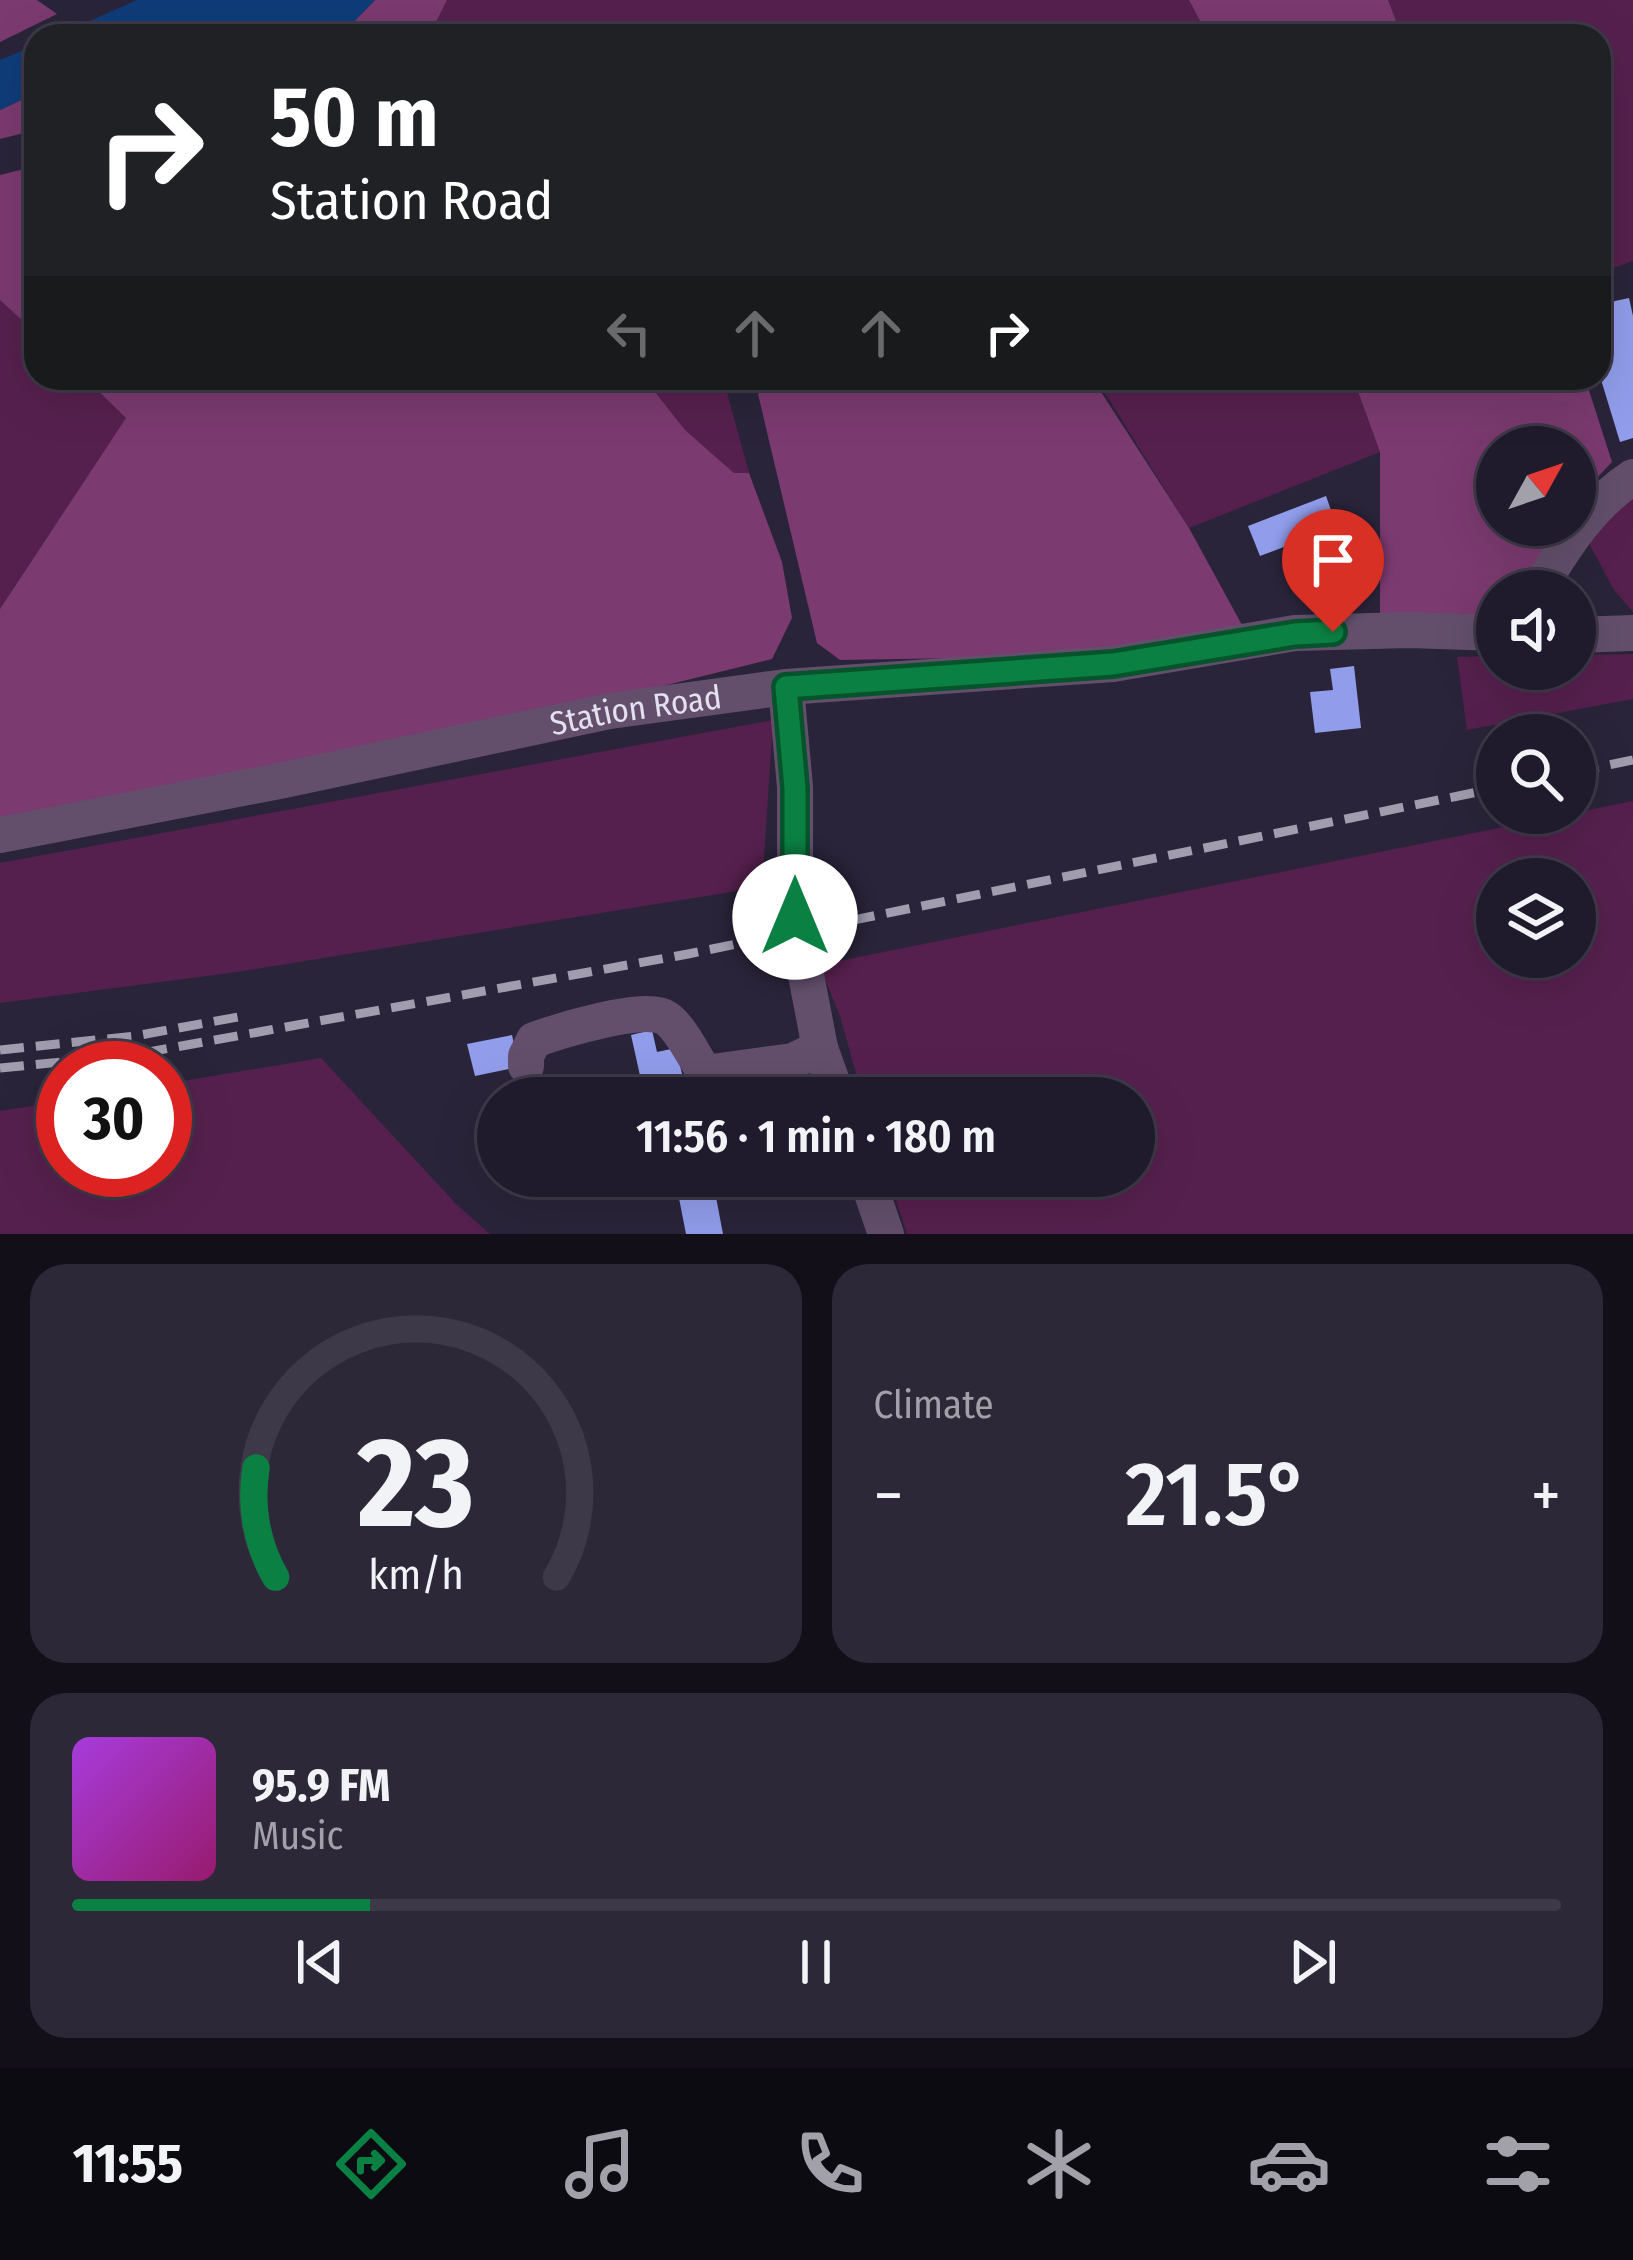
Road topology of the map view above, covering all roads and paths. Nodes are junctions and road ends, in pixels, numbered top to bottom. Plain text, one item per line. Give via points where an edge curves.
1 (1633, 477) edge
2 (1550, 570) edge
3 (1476, 632) edge
4 (1633, 633) edge
5 (1596, 634) edge
6 (786, 687) junction
7 (0, 835) edge
8 (820, 1048) junction
9 (526, 1066) dead end
10 (702, 1077) edge
11 (738, 1077) edge
12 (830, 1077) edge
13 (873, 1197) edge
14 (886, 1234) edge

1 - 2 street via 1605,494
3 - 6 street, Station Road via 1295,634 1113,664
4 - 5 street
6 - 7 street, Station Road via 610,711
6 - 8 street via 795,917
8 - 11 street
8 - 12 street
9 - 10 street via 534,1040 654,1012 670,1020
13 - 14 street

